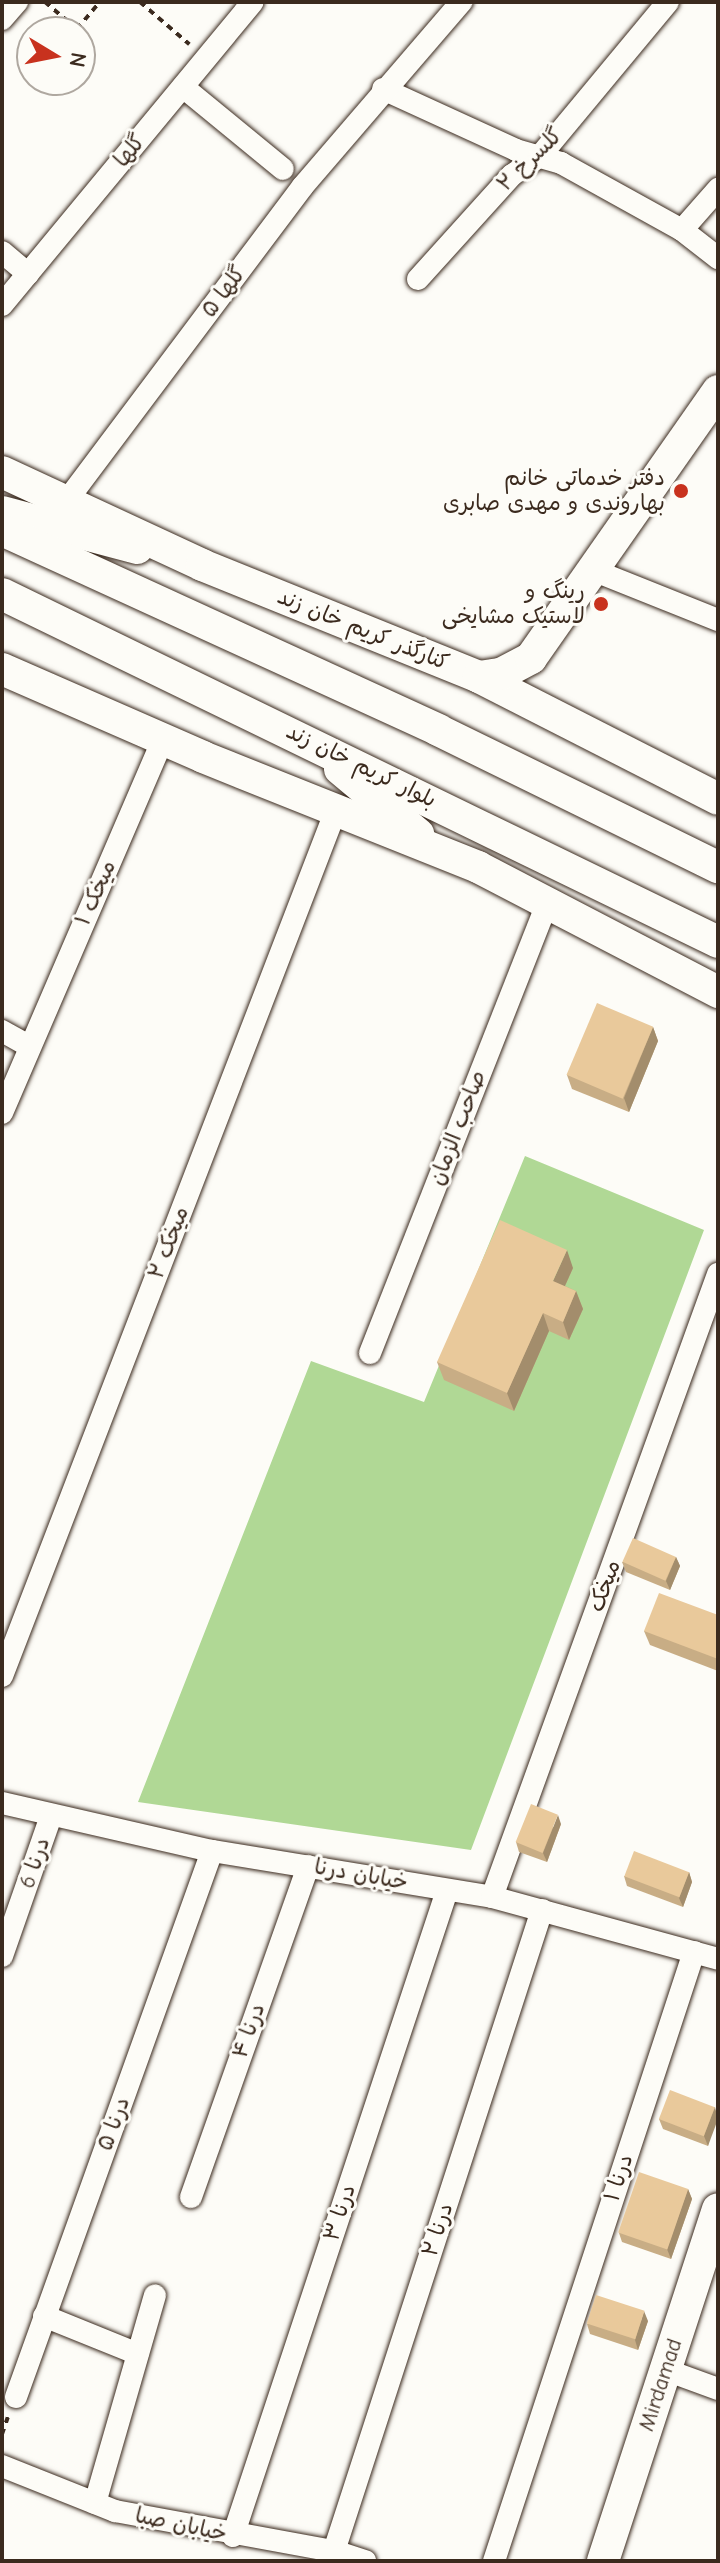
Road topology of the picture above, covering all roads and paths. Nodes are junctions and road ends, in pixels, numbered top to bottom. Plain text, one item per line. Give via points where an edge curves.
1 (17, 2) edge
2 (45, 2) edge
3 (100, 2) edge
4 (140, 2) edge
5 (253, 2) edge
6 (461, 2) edge
7 (668, 2) edge
8 (2, 19) edge
9 (207, 59) junction
10 (183, 87) junction
11 (383, 89) junction
12 (540, 156) junction
13 (283, 169) dead end
14 (718, 189) edge
15 (682, 230) junction
16 (2, 252) edge
17 (718, 258) edge
18 (28, 274) junction
19 (418, 279) dead end
20 (2, 305) edge
21 (718, 391) edge
22 (2, 472) edge
23 (68, 499) junction
24 (2, 512) edge
25 (2, 530) edge
26 (202, 565) junction
27 (593, 570) junction
28 (2, 594) edge
29 (2, 612) edge
30 (718, 620) edge
31 (92, 634) junction
32 (531, 658) junction
33 (2, 669) edge
34 (479, 677) junction
35 (546, 708) junction
36 (304, 738) junction
37 (163, 740) junction
38 (718, 799) edge
39 (336, 810) junction
40 (439, 851) junction
41 (718, 867) edge
42 (547, 903) junction
43 (718, 942) edge
44 (718, 992) edge
45 (2, 1031) edge
46 (29, 1046) junction
47 (2, 1113) edge
48 (718, 1274) edge
49 (370, 1353) dead end
50 (2, 1676) edge
51 (2, 1803) edge
52 (51, 1816) junction
53 (212, 1851) junction
54 (308, 1866) junction
55 (447, 1891) junction
56 (492, 1897) junction
57 (542, 1910) junction
58 (694, 1952) junction
59 (2, 1956) edge
60 (718, 1959) edge
61 (191, 2197) dead end
62 (718, 2209) edge
63 (155, 2295) dead end
64 (44, 2316) junction
65 (138, 2354) junction
66 (666, 2370) junction
67 (718, 2389) edge
68 (16, 2397) dead end
69 (2, 2466) edge
70 (95, 2503) junction
71 (233, 2536) junction
72 (334, 2551) junction
73 (365, 2561) edge
74 (494, 2561) edge
75 (603, 2561) edge

1 - 8 street
2 - 3 path via 77,29
4 - 9 path
5 - 9 street, گلها
6 - 11 street, گلها ۵
7 - 12 street, گلسرخ ۲
9 - 10 street, گلها
10 - 13 street
10 - 18 street, گلها
11 - 12 street
11 - 23 street, گلها ۵
12 - 15 street
12 - 19 street, گلسرخ ۲ via 512,175
14 - 15 street
15 - 17 street
16 - 18 street
18 - 20 street, گلها
21 - 27 main road
22 - 23 main road, کنارگذر کریم خان زند
23 - 26 main road, کنارگذر کریم خان زند
24 - 26 main road
25 - 41 main road via 438,730
26 - 34 main road, کنارگذر کریم خان زند
27 - 30 street
27 - 32 main road
28 - 31 main road, بلوار کریم خان زند
29 - 31 main road
31 - 36 main road, بلوار کریم خان زند
32 - 34 main road via 501,674
32 - 35 main road
33 - 37 main road
34 - 35 main road, کنارگذر کریم خان زند
35 - 38 main road, کنارگذر کریم خان زند
36 - 40 main road
36 - 43 main road, بلوار کریم خان زند
37 - 39 main road
37 - 46 street, میخک ۱
39 - 40 main road
39 - 50 street, میخک ۲
40 - 42 main road
42 - 44 main road
42 - 49 street, صاحب الزمان
45 - 46 street
46 - 47 street, میخک ۱
48 - 56 street, میخک
51 - 52 street, خیابان درنا
52 - 53 street, خیابان درنا
52 - 59 street, درنا 6
53 - 54 street, خیابان درنا
53 - 64 street, درنا ۵
54 - 55 street, خیابان درنا
54 - 61 street, درنا ۴
55 - 56 street, خیابان درنا
55 - 71 street, درنا ۳
56 - 57 street, خیابان درنا
57 - 58 street, خیابان درنا
57 - 72 street, درنا ۲
58 - 60 street, خیابان درنا
58 - 74 street, درنا ۱
62 - 66 main road, Mirdamad
63 - 65 street
64 - 65 street
64 - 68 street, درنا ۵
65 - 70 street
66 - 67 street
66 - 75 main road, Mirdamad
69 - 70 street, خیابان صبا
70 - 71 street, خیابان صبا
71 - 72 street, خیابان صبا
72 - 73 street, خیابان صبا

